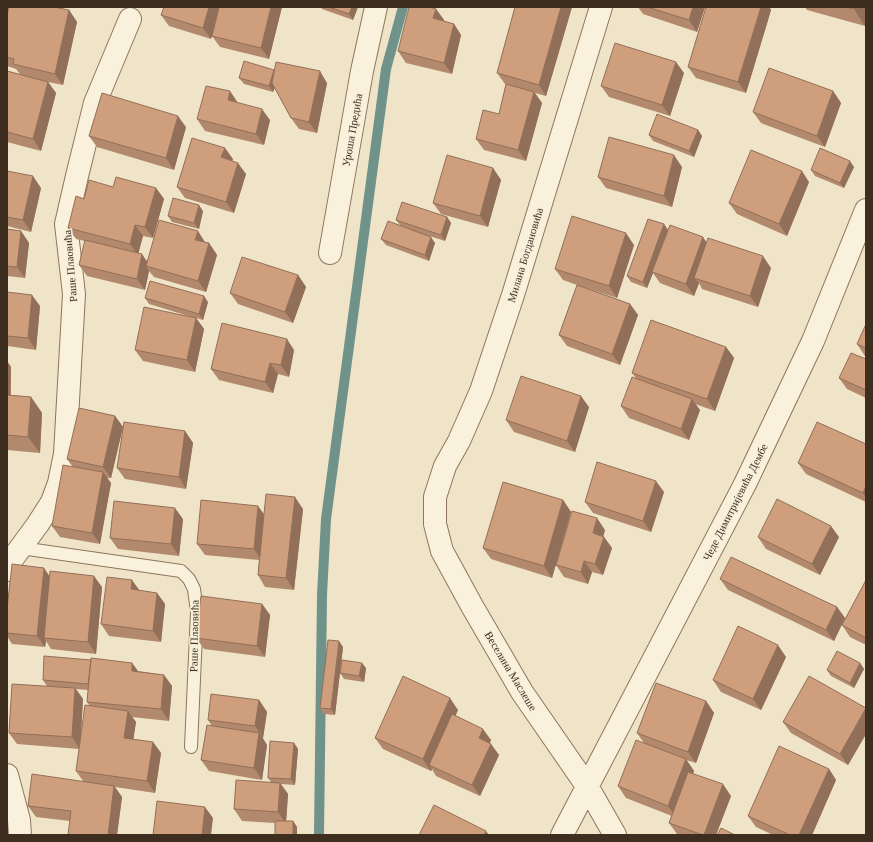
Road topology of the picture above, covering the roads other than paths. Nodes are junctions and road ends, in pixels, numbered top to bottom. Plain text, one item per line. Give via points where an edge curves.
1 (376, 7) edge
2 (601, 7) edge
3 (132, 13) edge
4 (866, 210) edge
5 (330, 253) dead end
6 (435, 497) joint
7 (21, 548) junction
8 (7, 570) edge
9 (190, 747) dead end
10 (7, 775) edge
11 (587, 786) junction
12 (20, 835) edge
13 (562, 835) edge
14 (615, 835) edge

1 - 5 street, Уроша Предића
2 - 6 street, Милана Богдановића via 481,391 445,466
3 - 7 street, Раше Плаовића via 95,103 66,224 74,294 65,454 52,502
4 - 11 street, Чеде Димитријевића Дембе via 813,341 745,484
6 - 11 street, Веселина Маслеше via 435,524 442,551 522,692
7 - 8 street, Раше Плаовића
7 - 9 lane, Раше Плаовића via 181,571 189,579 194,588 197,612
10 - 12 street via 19,820
11 - 13 street, Чеде Димитријевића Дембе
11 - 14 street, Веселина Маслеше

